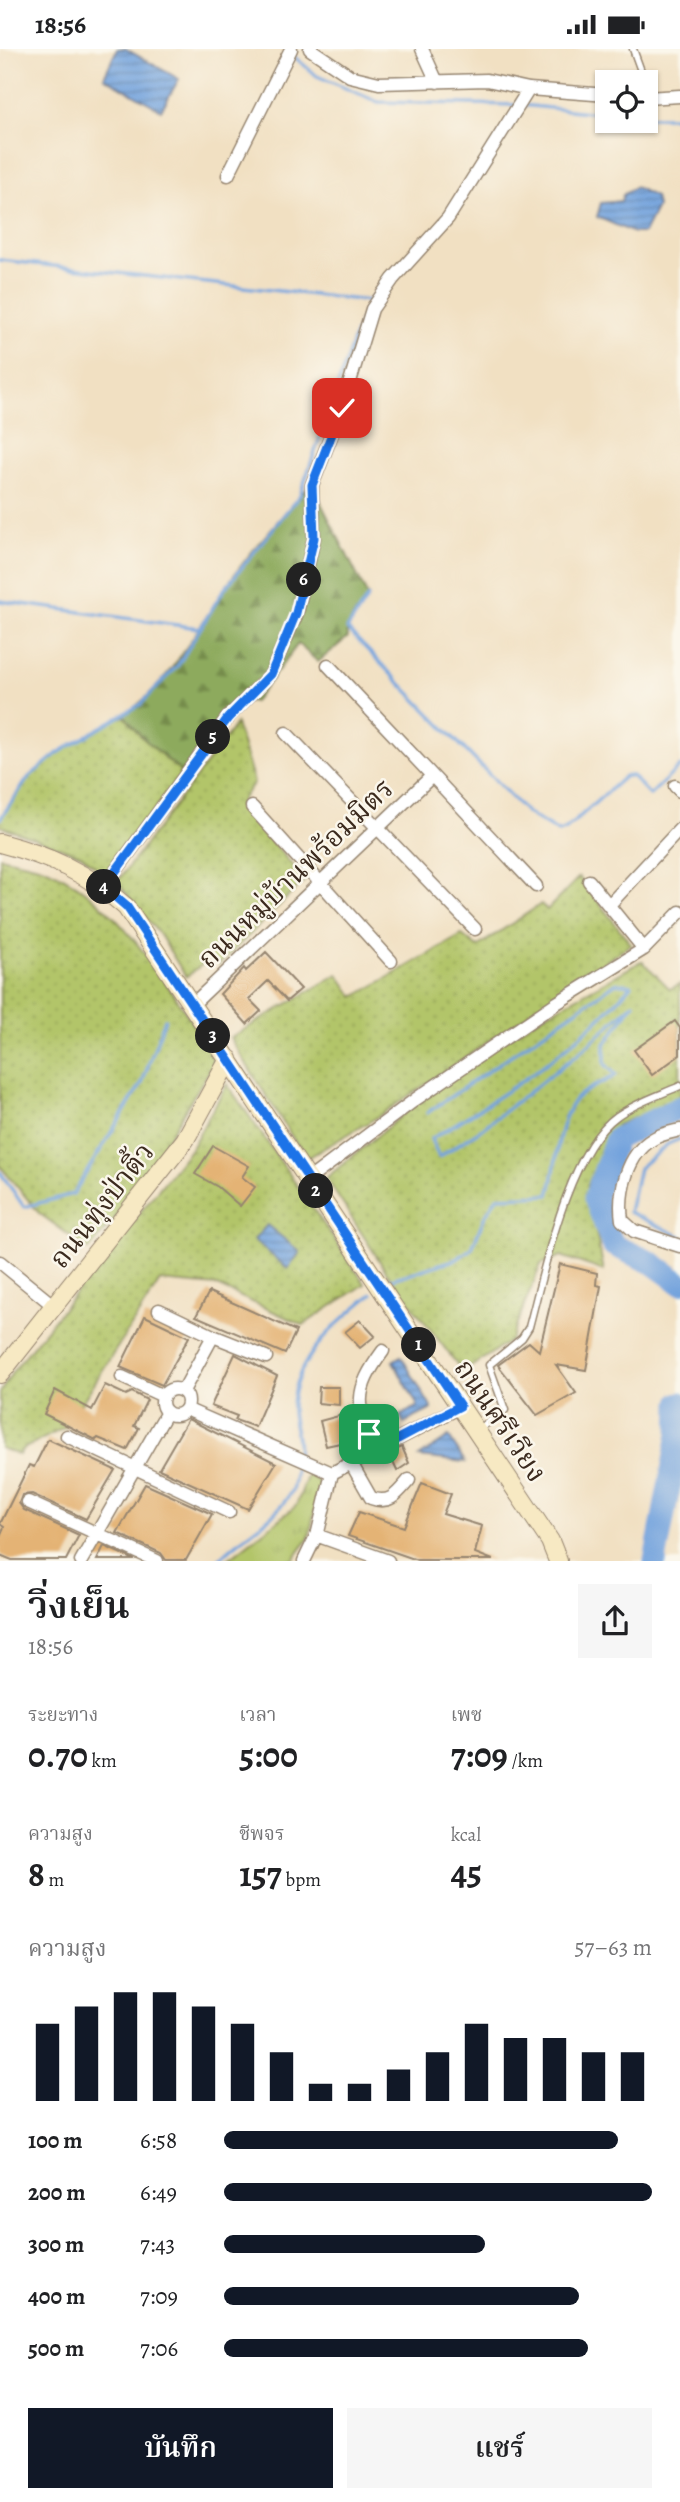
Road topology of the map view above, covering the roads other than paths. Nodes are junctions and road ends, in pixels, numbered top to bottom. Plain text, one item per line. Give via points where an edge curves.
1 (291, 49) edge
2 (310, 49) edge
3 (422, 49) edge
4 (633, 49) edge
5 (640, 70) edge
6 (437, 82) junction
7 (529, 89) junction
8 (595, 94) edge
9 (680, 96) edge
10 (658, 97) edge
11 (228, 175) dead end
12 (328, 665) dead end
13 (286, 733) dead end
14 (432, 776) junction
15 (252, 807) dead end
16 (378, 828) junction
17 (680, 829) edge
18 (0, 843) edge
19 (590, 881) dead end
20 (320, 883) junction
21 (536, 886) dead end
22 (104, 887) junction
23 (608, 905) junction
24 (680, 912) edge
25 (475, 929) dead end
26 (644, 949) junction
27 (391, 961) dead end
28 (192, 1005) junction
29 (229, 1059) junction
30 (680, 1086) edge
31 (680, 1130) edge
32 (309, 1179) junction
33 (680, 1246) edge
34 (0, 1262) edge
35 (54, 1306) junction
36 (159, 1310) dead end
37 (213, 1336) junction
38 (383, 1351) dead end
39 (266, 1357) dead end
40 (0, 1374) edge
41 (122, 1377) dead end
42 (183, 1391) junction
43 (163, 1396) junction
44 (186, 1409) junction
45 (167, 1412) junction
46 (449, 1413) junction
47 (476, 1431) junction
48 (67, 1436) dead end
49 (377, 1450) junction
50 (351, 1463) junction
51 (137, 1468) junction
52 (332, 1473) junction
53 (409, 1480) dead end
54 (28, 1502) dead end
55 (229, 1513) dead end
56 (97, 1533) junction
57 (316, 1535) junction
58 (81, 1560) edge
59 (157, 1560) edge
60 (304, 1560) edge
61 (387, 1560) edge
62 (558, 1560) edge

1 - 11 street
2 - 6 street via 350,76 379,83
3 - 6 street
4 - 5 lane
6 - 7 street via 487,81
7 - 8 street
7 - 22 street via 448,218 372,309 342,408 312,485 314,538 296,613 271,674 228,718
9 - 10 street
12 - 14 street
13 - 16 street
14 - 16 street, ถนนหมู่บ้านพร้อมมิตร
14 - 21 street
15 - 20 street
16 - 20 street, ถนนหมู่บ้านพร้อมมิตร
16 - 25 street
17 - 23 street
18 - 22 main road, ถนนศรีเวียง via 70,866
19 - 23 street
20 - 27 street
20 - 28 street, ถนนหมู่บ้านพร้อมมิตร
22 - 28 main road, ถนนศรีเวียง via 127,907
23 - 26 street
24 - 26 street
26 - 32 street via 544,1011
28 - 29 main road, ถนนศรีเวียง
29 - 32 main road, ถนนศรีเวียง
29 - 35 main road, ถนนทุ่งป่าติ้ว via 185,1140
30 - 47 lane via 618,1114 594,1143 558,1219 529,1327 489,1365 505,1410
31 - 33 street via 652,1139 631,1165 620,1202 622,1220 634,1230
32 - 46 main road, ถนนศรีเวียง
34 - 35 street
35 - 40 main road, ถนนทุ่งป่าติ้ว
36 - 37 street
37 - 39 street
37 - 42 street
38 - 49 street via 367,1373 359,1402
41 - 43 street
42 - 43 street via 169,1389
42 - 44 street via 188,1398
43 - 45 street
44 - 45 street via 176,1415
44 - 52 street
45 - 51 street
46 - 47 main road, ถนนศรีเวียง
46 - 49 street
47 - 62 main road, ถนนศรีเวียง
48 - 51 street
49 - 50 street
50 - 52 street
50 - 53 street via 371,1498 382,1502 394,1498
51 - 55 street
51 - 56 street
52 - 57 street
54 - 56 street
56 - 58 street
56 - 59 street
57 - 60 street
57 - 61 street

